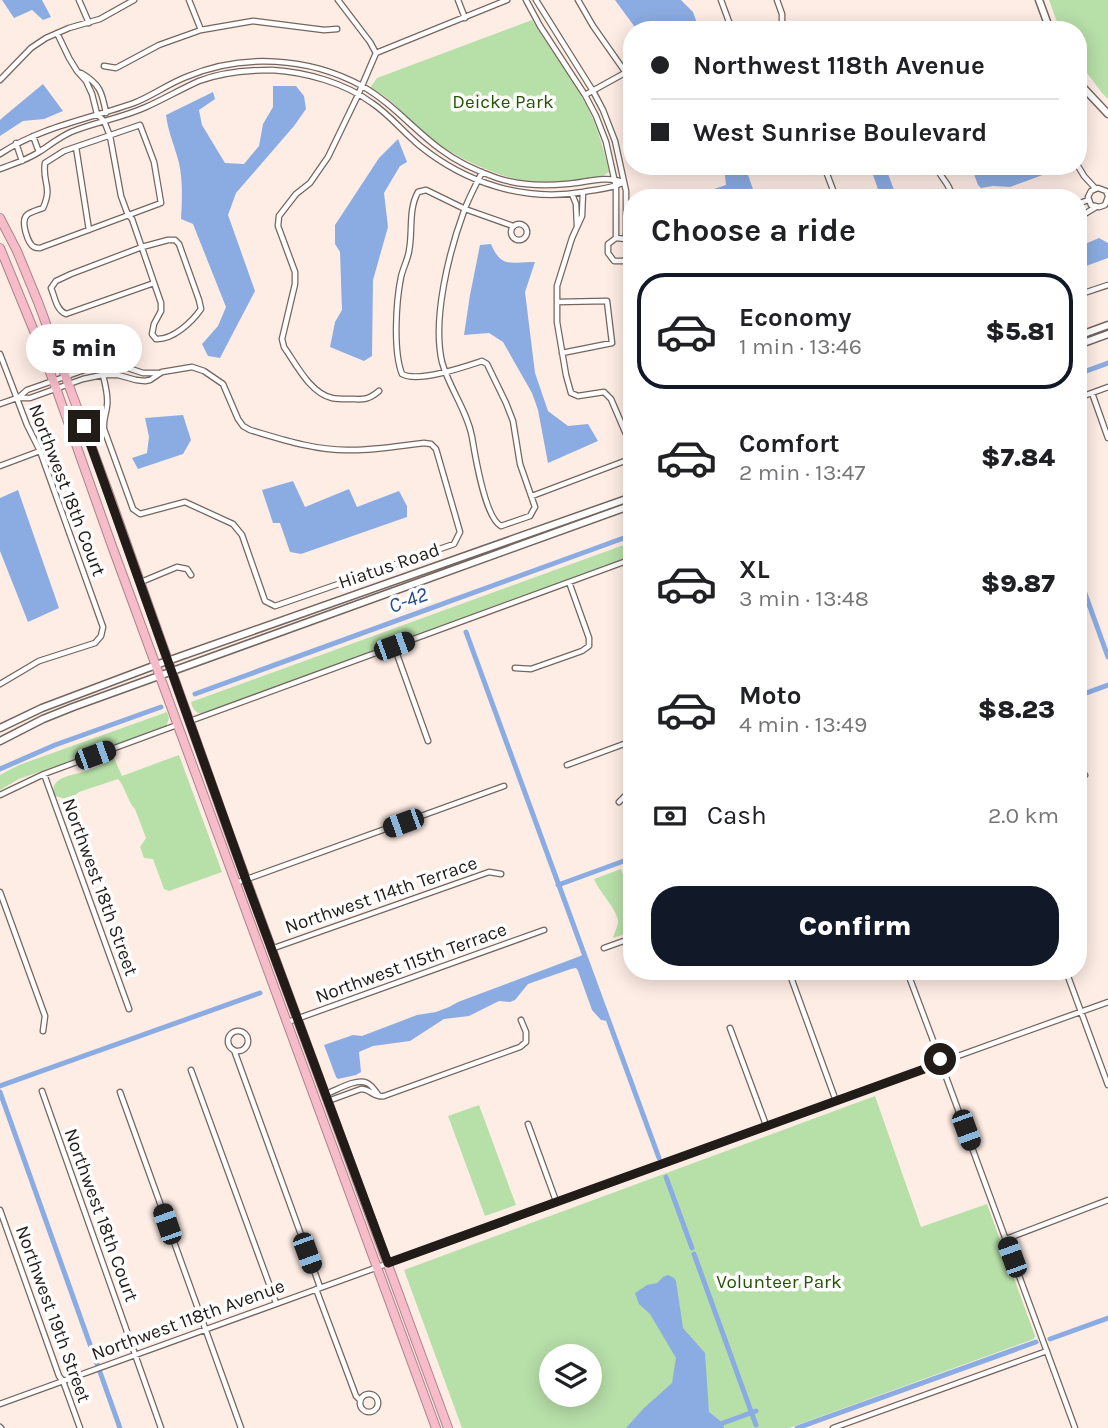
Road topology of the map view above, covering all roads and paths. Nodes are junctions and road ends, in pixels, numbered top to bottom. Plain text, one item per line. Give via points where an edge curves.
1 (79, 0) edge
2 (134, 0) edge
3 (189, 0) edge
4 (338, 0) edge
5 (458, 0) edge
6 (507, 0) edge
7 (526, 0) edge
8 (536, 0) edge
9 (578, 0) edge
10 (721, 0) edge
11 (777, 0) edge
12 (1039, 0) edge
13 (465, 18) junction
14 (729, 21) edge
15 (782, 21) edge
16 (1047, 21) edge
17 (89, 23) junction
18 (337, 29) dead end
19 (201, 30) junction
20 (57, 33) junction
21 (376, 53) junction
22 (623, 64) edge
23 (104, 66) dead end
24 (0, 71) edge
25 (77, 71) junction
26 (623, 74) edge
27 (1, 78) edge
28 (362, 86) junction
29 (593, 91) junction
30 (1087, 92) edge
31 (358, 95) junction
32 (585, 95) junction
33 (106, 112) junction
34 (97, 114) junction
35 (1108, 114) edge
36 (104, 121) junction
37 (33, 136) junction
38 (110, 136) junction
39 (16, 143) junction
40 (76, 147) junction
41 (39, 152) junction
42 (0, 154) edge
43 (22, 161) junction
44 (0, 169) edge
45 (482, 172) junction
46 (1083, 175) edge
47 (614, 178) junction
48 (478, 181) junction
49 (624, 182) junction
50 (616, 187) junction
51 (1095, 188) junction
52 (626, 189) edge
53 (583, 192) junction
54 (572, 194) junction
55 (1088, 200) joint
56 (1108, 200) edge
57 (1096, 207) junction
58 (465, 209) junction
59 (1087, 214) edge
60 (128, 215) junction
61 (0, 218) edge
62 (513, 226) dead end
63 (577, 226) junction
64 (89, 230) junction
65 (616, 238) junction
66 (623, 239) edge
67 (142, 247) junction
68 (0, 248) edge
69 (623, 261) edge
70 (154, 283) junction
71 (1108, 285) edge
72 (1087, 293) edge
73 (557, 302) junction
74 (1108, 326) edge
75 (1087, 333) edge
76 (1108, 334) edge
77 (1087, 342) edge
78 (562, 353) junction
79 (0, 354) edge
80 (101, 366) junction
81 (159, 373) junction
82 (445, 373) junction
83 (103, 375) junction
84 (67, 380) junction
85 (55, 385) junction
86 (1108, 387) edge
87 (379, 391) dead end
88 (1092, 393) junction
89 (1087, 395) edge
90 (17, 398) junction
91 (0, 404) edge
92 (623, 427) edge
93 (1108, 438) edge
94 (40, 451) junction
95 (623, 462) edge
96 (0, 466) edge
97 (531, 496) junction
98 (623, 499) edge
99 (623, 508) edge
100 (623, 562) edge
101 (191, 575) dead end
102 (141, 582) junction
103 (569, 582) junction
104 (394, 646) junction
105 (169, 660) junction
106 (156, 665) junction
107 (515, 668) dead end
108 (172, 671) junction
109 (160, 675) junction
110 (0, 676) edge
111 (1, 684) edge
112 (190, 721) junction
113 (177, 725) junction
114 (0, 728) edge
115 (0, 741) edge
116 (428, 741) dead end
117 (623, 744) edge
118 (567, 765) dead end
119 (44, 774) junction
120 (503, 786) dead end
121 (0, 795) edge
122 (623, 799) edge
123 (620, 802) dead end
124 (501, 874) dead end
125 (246, 880) junction
126 (236, 884) junction
127 (0, 892) edge
128 (544, 930) dead end
129 (623, 941) edge
130 (604, 948) dead end
131 (271, 949) junction
132 (792, 980) edge
133 (910, 980) edge
134 (1069, 980) edge
135 (1108, 1002) edge
136 (129, 1009) dead end
137 (1081, 1012) junction
138 (297, 1018) junction
139 (521, 1020) dead end
140 (287, 1022) junction
141 (730, 1028) dead end
142 (43, 1031) dead end
143 (234, 1050) junction
144 (941, 1062) junction
145 (191, 1070) dead end
146 (1108, 1085) edge
147 (348, 1086) junction
148 (42, 1091) dead end
149 (120, 1092) dead end
150 (351, 1093) junction
151 (380, 1097) junction
152 (326, 1098) junction
153 (836, 1101) junction
154 (527, 1124) dead end
155 (766, 1126) junction
156 (1108, 1200) edge
157 (556, 1201) junction
158 (0, 1210) edge
159 (1006, 1238) junction
160 (388, 1263) junction
161 (376, 1267) junction
162 (318, 1288) junction
163 (276, 1303) junction
164 (205, 1329) junction
165 (1047, 1351) junction
166 (135, 1354) junction
167 (63, 1381) junction
168 (360, 1400) junction
169 (0, 1404) edge
170 (80, 1428) edge
171 (161, 1428) edge
172 (241, 1428) edge
173 (436, 1428) edge
174 (448, 1428) edge
175 (833, 1428) edge
176 (1075, 1428) edge

1 - 17 street
2 - 17 street
3 - 19 street
4 - 21 street
5 - 13 street
6 - 13 street
7 - 32 street
8 - 29 street
9 - 22 street
10 - 14 street
11 - 15 street
12 - 16 main road
13 - 21 street
17 - 20 street
18 - 19 street via 253,21
19 - 23 street via 116,68
20 - 25 street
20 - 27 street via 31,48
21 - 28 street
24 - 27 street
25 - 33 street via 95,81
25 - 34 street via 86,81
26 - 29 street
28 - 31 street
28 - 33 street via 318,68 268,61 242,63 201,71
28 - 45 street via 391,105 439,149
29 - 32 street
29 - 49 street via 615,141
30 - 35 main road
31 - 36 street via 300,74 256,70 201,80 137,111
31 - 48 street via 418,144
31 - 87 street via 328,157 279,216 278,226 295,272 282,339 323,395 358,399
32 - 47 street via 606,142
33 - 34 street
33 - 36 street
34 - 36 street
34 - 37 street
36 - 38 street
36 - 41 street via 55,140
37 - 39 street
37 - 41 street
38 - 40 street
38 - 60 street
38 - 60 street via 140,125 154,162 161,203
39 - 42 street
39 - 43 street
40 - 64 street
40 - 64 street via 44,163 48,198 43,208 27,215 24,226 35,248
41 - 43 street
43 - 44 street
45 - 47 street via 530,185
45 - 48 street
46 - 51 street
47 - 49 street
47 - 50 street
48 - 54 street via 540,195
48 - 58 street
49 - 50 street
49 - 52 street
50 - 53 street
50 - 65 street
51 - 55 street
51 - 56 street via 1103,189
53 - 54 street
53 - 63 street
54 - 63 street
55 - 57 street
56 - 57 street
57 - 59 street
58 - 62 street
58 - 82 street via 442,297 439,342
58 - 82 street via 426,190 418,192 412,202 409,252 401,276 397,353 402,374 408,378
60 - 64 street
60 - 67 street
61 - 84 highway
63 - 73 street via 557,286
65 - 66 street
65 - 69 street via 608,244 608,254
67 - 70 street
67 - 70 street via 71,274 51,288 59,309 66,314
67 - 70 street via 168,240 179,243 200,304 187,325 162,340 152,334 161,312
68 - 85 highway
71 - 72 street
73 - 78 street
73 - 78 street via 607,301 612,343
74 - 75 main road
76 - 77 main road
78 - 92 street via 571,393 604,392
79 - 90 street, Northwest 18th Court
80 - 81 street
80 - 83 street
80 - 84 street
81 - 83 street via 145,381
81 - 83 street via 192,368 204,371 223,384 243,426 295,443 346,450 431,444 460,532 458,538 454,544 275,606 265,601 242,535 233,524 185,502 140,514 134,509 104,429 107,396
82 - 97 street via 482,361 487,364 513,421
82 - 97 street via 471,430 484,492 496,523 501,526 530,516 535,508
83 - 84 street
84 - 85 street
84 - 85 street
84 - 102 highway
85 - 90 street via 30,398
85 - 106 highway
86 - 88 street
88 - 89 street
88 - 93 street
90 - 91 street
90 - 94 street, Northwest 18th Court
94 - 96 street
94 - 111 street, Northwest 18th Court via 103,627 102,636 95,643 39,661
95 - 97 street
98 - 105 main road, Hiatus Road
99 - 108 main road, Hiatus Road
100 - 103 street
101 - 102 street via 177,567
102 - 105 highway
103 - 104 street
103 - 107 street via 589,646 530,669
104 - 112 street
104 - 116 street
105 - 106 main road, Hiatus Road
105 - 108 highway
106 - 109 highway
106 - 114 main road, Hiatus Road
108 - 109 main road, Hiatus Road
108 - 112 highway
109 - 113 highway
109 - 115 main road, Hiatus Road via 43,719
110 - 111 street
112 - 125 highway
113 - 119 street
113 - 126 highway
117 - 118 street
119 - 121 street
119 - 136 street, Northwest 18th Street
120 - 125 street
122 - 123 street
124 - 131 street, Northwest 114th Terrace via 489,872
125 - 126 street
125 - 131 highway
126 - 140 highway
127 - 142 street via 45,1016
128 - 138 street, Northwest 115th Terrace
129 - 130 street
131 - 138 highway
132 - 153 street
133 - 144 street
134 - 137 street
135 - 137 street, Northwest 118th Avenue
137 - 144 street, Northwest 118th Avenue
137 - 146 street
138 - 140 street, Northwest 115th Terrace
138 - 152 highway
139 - 151 street via 526,1042 520,1047
140 - 161 highway
141 - 155 street
143 - 143 street via 248,1045 247,1034 241,1030 228,1039
143 - 162 street
144 - 153 street, Northwest 118th Avenue
144 - 159 street
145 - 163 street
147 - 150 street
147 - 151 street via 366,1083
147 - 152 street
148 - 166 street, Northwest 18th Court
149 - 164 street
150 - 151 street via 366,1089
150 - 152 street
152 - 160 highway
153 - 155 street, Northwest 118th Avenue
154 - 157 street
155 - 157 street, Northwest 118th Avenue
156 - 159 street
157 - 160 street, Northwest 118th Avenue
158 - 167 street, Northwest 19th Street
159 - 165 street
160 - 161 street, Northwest 118th Avenue
160 - 174 highway
161 - 162 street, Northwest 118th Avenue
161 - 173 highway
162 - 163 street, Northwest 118th Avenue
162 - 168 street
163 - 164 street, Northwest 118th Avenue
164 - 166 street, Northwest 118th Avenue
164 - 172 street
165 - 175 street
165 - 176 street
166 - 167 street, Northwest 118th Avenue
166 - 171 street, Northwest 18th Court
167 - 169 street, Northwest 118th Avenue
167 - 170 street, Northwest 19th Street
168 - 168 street via 367,1412 377,1407 372,1395

